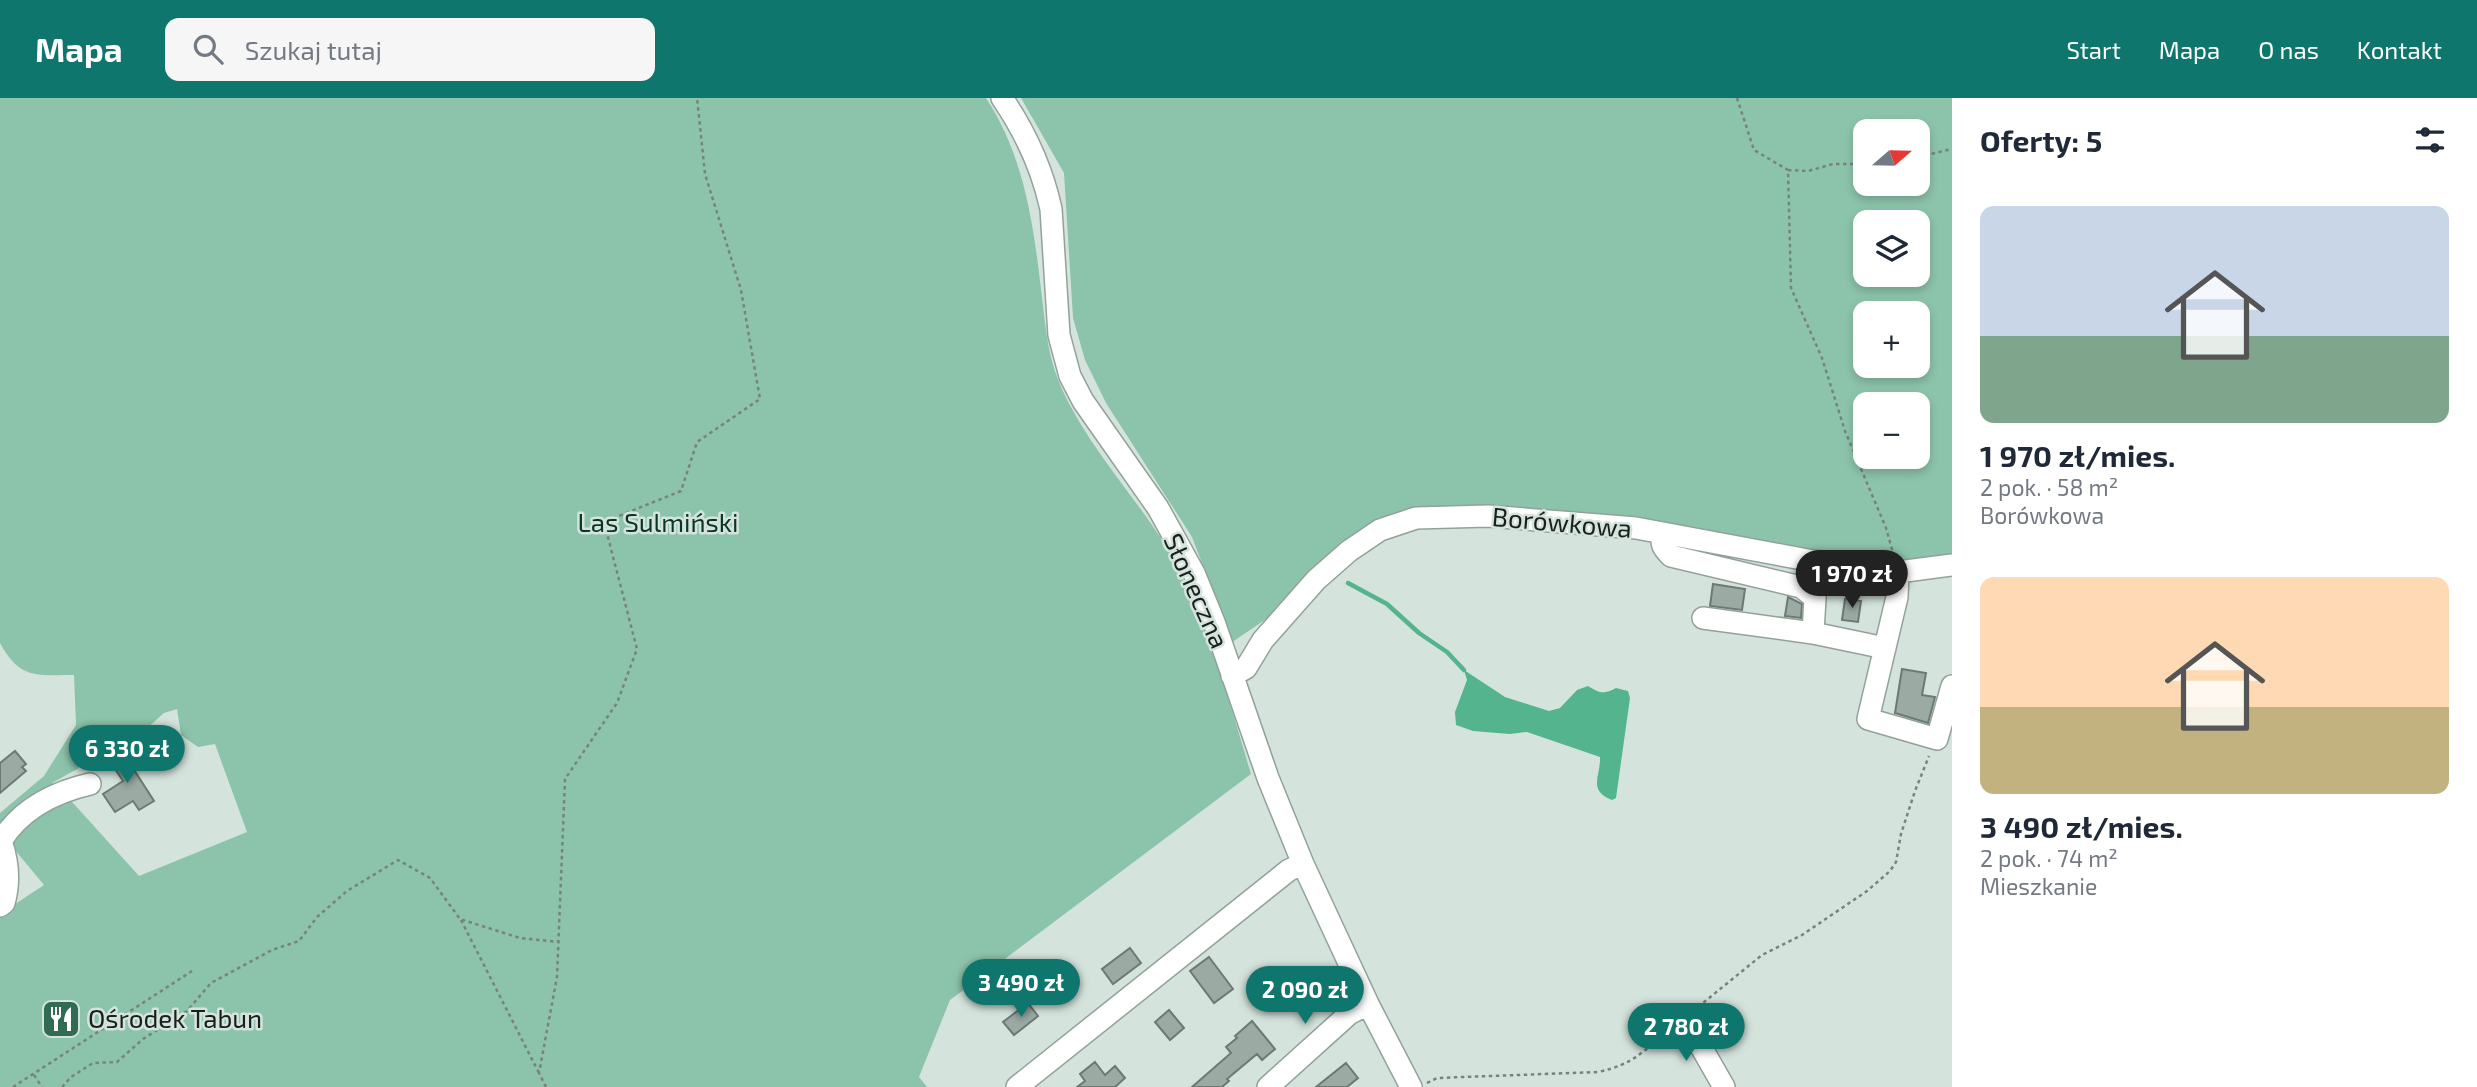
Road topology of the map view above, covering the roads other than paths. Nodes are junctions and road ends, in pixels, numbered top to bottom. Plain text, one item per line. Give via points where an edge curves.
1 (1002, 98) edge
2 (1663, 533) junction
3 (1952, 565) edge
4 (1898, 572) junction
5 (1703, 618) dead end
6 (1812, 633) junction
7 (1885, 648) junction
8 (1232, 676) junction
9 (1952, 686) edge
10 (90, 784) dead end
11 (1303, 864) junction
12 (0, 906) edge
13 (1368, 1003) junction
14 (1684, 1017) road end
15 (1017, 1087) edge
16 (1268, 1087) edge
17 (1411, 1087) edge
18 (1724, 1087) edge

1 - 8 street, Słoneczna via 1031,147 1047,190 1059,335 1070,376 1158,508 1194,573
2 - 4 street, Borówkowa
2 - 6 street via 1663,548 1671,556 1801,587 1815,598
2 - 8 street, Borówkowa via 1488,516 1416,518 1380,530 1349,551 1316,580 1263,640 1246,668
3 - 4 street, Borówkowa
4 - 7 street
5 - 6 street
6 - 7 street
7 - 9 street via 1868,719 1937,739
8 - 11 street, Słoneczna
10 - 12 street via 63,790 10,827 1,841 7,882
11 - 13 street, Słoneczna
11 - 15 street via 1289,870
13 - 16 street via 1349,1014
13 - 17 street, Słoneczna
14 - 18 street

